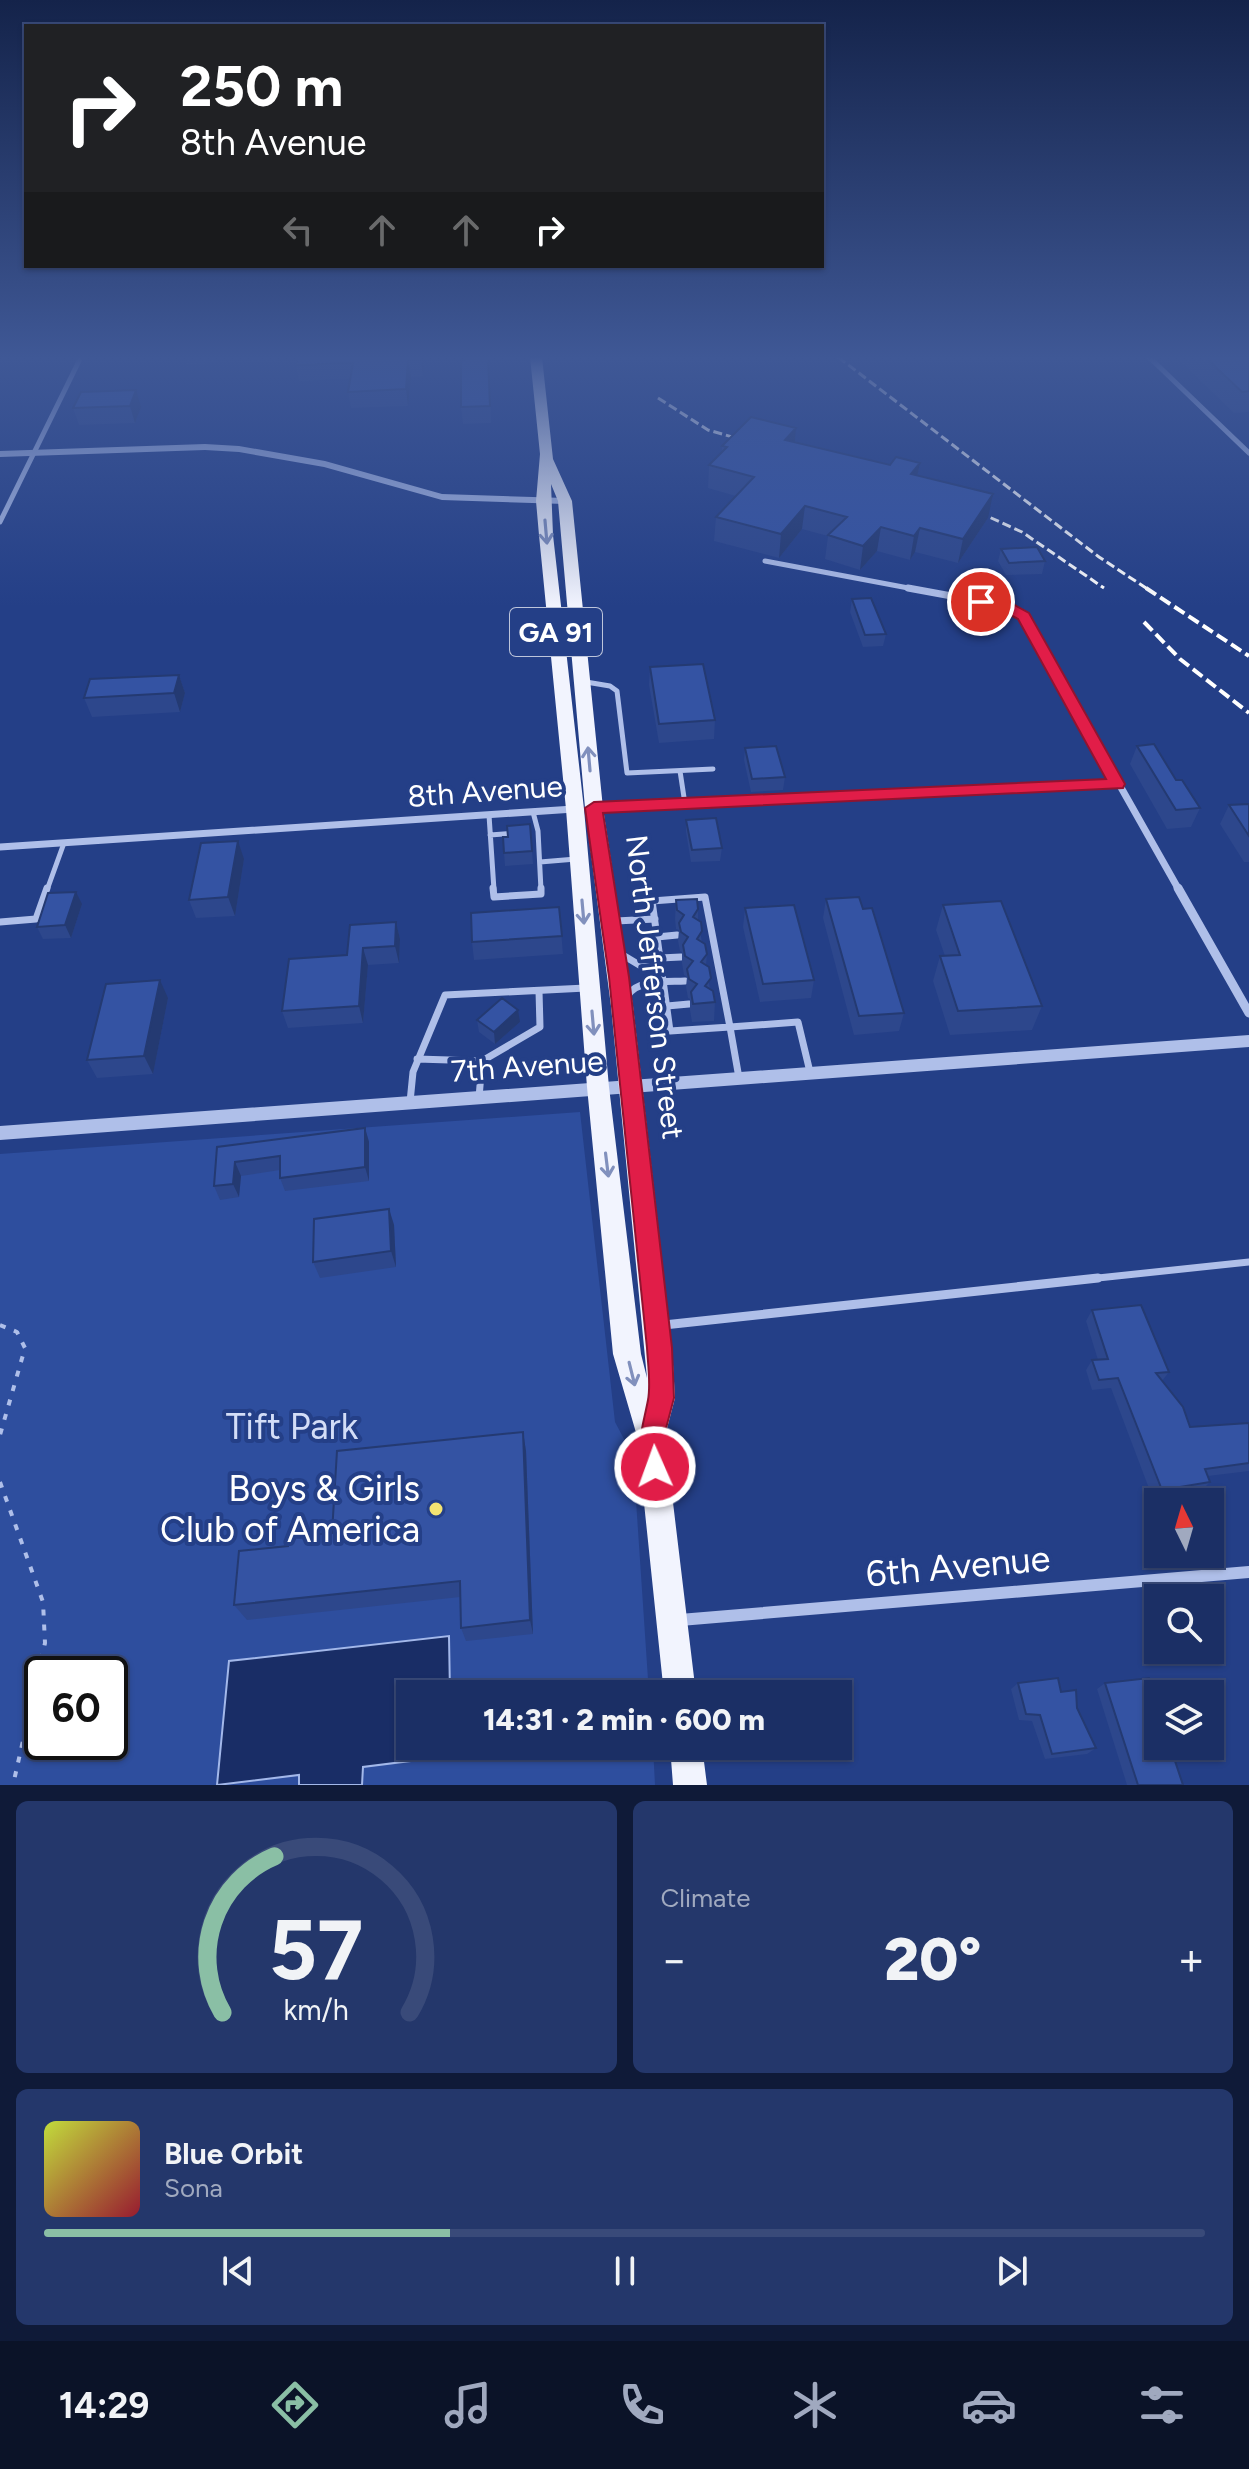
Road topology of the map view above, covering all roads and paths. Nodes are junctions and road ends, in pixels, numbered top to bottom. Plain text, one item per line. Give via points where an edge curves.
1 (41, 440) edge
2 (545, 440) edge
3 (35, 452) junction
4 (0, 454) edge
5 (547, 454) junction
6 (543, 501) junction
7 (565, 501) junction
8 (0, 522) edge
9 (765, 561) dead end
10 (582, 681) junction
11 (713, 769) dead end
12 (680, 771) junction
13 (1117, 784) junction
14 (685, 804) junction
15 (584, 808) junction
16 (533, 812) junction
17 (489, 815) junction
18 (538, 831) junction
19 (490, 835) junction
20 (64, 843) junction
21 (0, 847) edge
22 (579, 859) junction
23 (540, 862) junction
24 (655, 919) junction
25 (612, 921) junction
26 (0, 922) edge
27 (712, 933) junction
28 (698, 934) edge
29 (677, 935) edge
30 (657, 937) junction
31 (615, 948) junction
32 (716, 954) junction
33 (702, 956) edge
34 (681, 957) edge
35 (660, 958) junction
36 (661, 968) junction
37 (721, 978) junction
38 (706, 979) edge
39 (685, 981) edge
40 (663, 982) junction
41 (590, 988) junction
42 (539, 991) junction
43 (725, 1001) junction
44 (710, 1003) edge
45 (689, 1004) edge
46 (622, 1006) junction
47 (667, 1006) junction
48 (1249, 1013) edge
49 (730, 1027) junction
50 (1249, 1041) edge
51 (417, 1059) junction
52 (482, 1061) junction
53 (810, 1073) junction
54 (739, 1078) junction
55 (632, 1086) junction
56 (598, 1087) junction
57 (479, 1098) junction
58 (410, 1102) junction
59 (0, 1133) edge
60 (1249, 1262) edge
61 (0, 1325) edge
62 (657, 1326) junction
63 (0, 1435) edge
64 (651, 1436) junction
65 (0, 1482) edge
66 (1249, 1572) edge
67 (672, 1621) junction
68 (678, 1680) edge
69 (687, 1760) edge
70 (13, 1785) edge
71 (690, 1785) edge

1 - 3 street
2 - 5 main road, North Jefferson Street / GA 91
3 - 4 street
3 - 6 street via 239,449 325,464 429,494
3 - 8 street
5 - 6 main road, North Jefferson Street / GA 91
5 - 7 main road, North Jefferson Street / GA 91
6 - 7 street
6 -> 15 main road, North Jefferson Street / GA 91
7 - 10 main road, North Jefferson Street / GA 91
9 - 13 street via 1006,606 1024,616
10 - 12 lane via 617,691 627,773
15 -> 10 main road, North Jefferson Street / GA 91
11 - 12 lane
12 - 14 lane
13 - 14 street, 8th Avenue
13 - 48 street
14 - 15 street, 8th Avenue
15 - 16 street, 8th Avenue
15 - 22 main road, North Jefferson Street / GA 91
15 - 25 main road, North Jefferson Street / GA 91
16 - 17 street, 8th Avenue
16 - 18 lane
17 - 19 lane
17 - 20 street, 8th Avenue
18 - 19 lane
18 - 23 lane
19 - 23 lane via 494,897 541,894
20 - 21 street, 8th Avenue
20 - 26 lane via 36,919
22 - 23 lane
22 -> 41 main road, North Jefferson Street / GA 91
24 - 25 lane
24 - 27 lane via 652,901 705,897
24 - 30 lane
25 - 31 main road, North Jefferson Street / GA 91
27 - 28 lane
27 - 32 lane
29 - 30 lane
30 - 35 lane
31 - 36 lane via 626,960
31 - 46 main road, North Jefferson Street / GA 91
32 - 33 lane
32 - 37 lane
34 - 35 lane
35 - 36 lane
36 - 40 lane
37 - 38 lane
37 - 43 lane
39 - 40 lane
40 - 46 lane via 632,989
40 - 47 lane
41 - 42 lane
41 -> 56 main road, North Jefferson Street / GA 91
42 - 51 lane via 445,995
42 - 52 lane via 540,1027
43 - 44 lane
43 - 49 lane
45 - 47 lane
46 - 55 main road, North Jefferson Street / GA 91
47 - 49 lane via 670,1031
49 - 53 lane via 798,1022
49 - 54 lane
50 - 53 street, 7th Avenue
51 - 52 lane
51 - 58 lane
52 - 57 lane
53 - 54 street, 7th Avenue
54 - 55 street, 7th Avenue
55 - 56 street, 7th Avenue
55 - 62 main road, North Jefferson Street / GA 91
56 - 57 street, 7th Avenue
56 -> 64 main road, North Jefferson Street / GA 91 via 627,1354
57 - 58 street, 7th Avenue
58 - 59 street, 7th Avenue
60 - 62 lane
61 - 63 path via 17,1332 25,1348
62 - 64 main road, North Jefferson Street / GA 91 via 661,1398
64 - 67 main road, North Jefferson Street / GA 91
65 - 70 path via 43,1602 45,1629 36,1698
66 - 67 street, 6th Avenue
67 - 68 main road, North Jefferson Street / GA 91
69 - 71 main road

